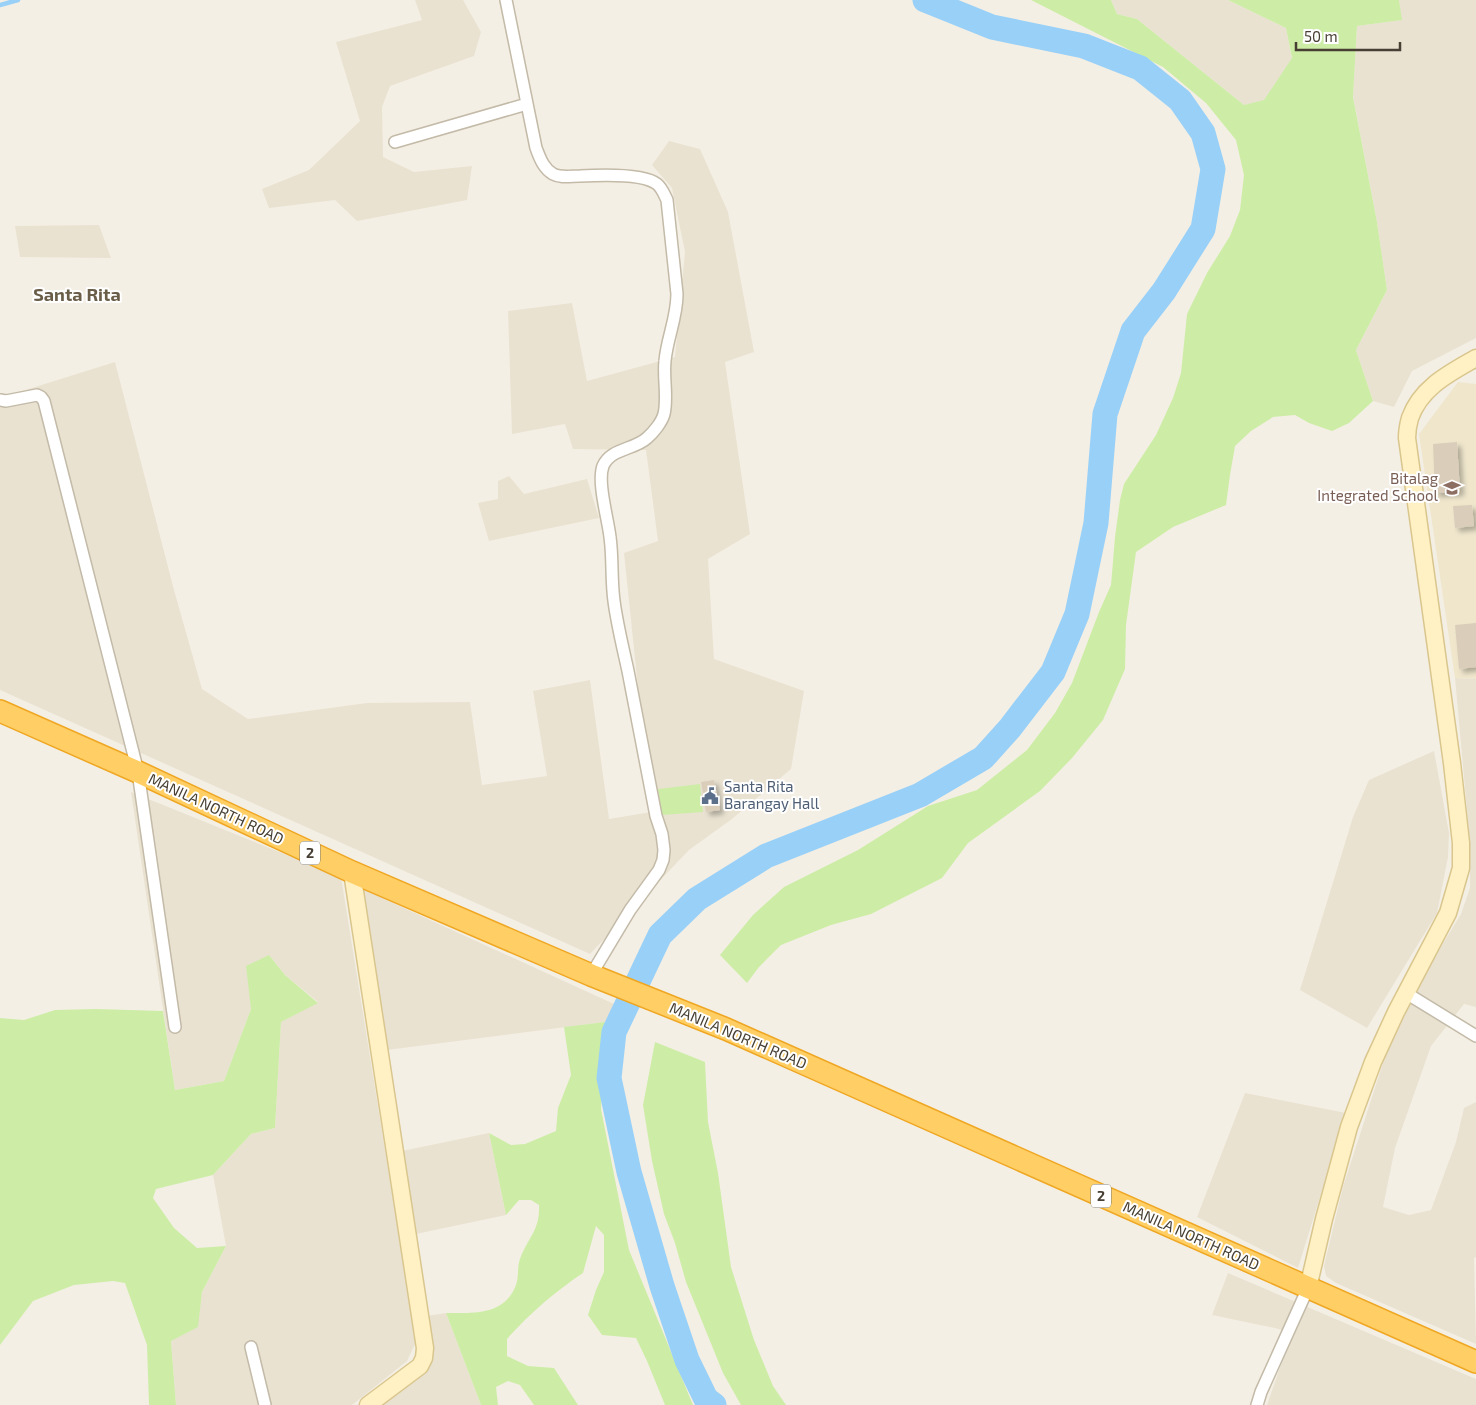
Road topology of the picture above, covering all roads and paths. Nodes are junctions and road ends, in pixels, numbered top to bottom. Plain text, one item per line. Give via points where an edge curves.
1 (506, 0) edge
2 (527, 104) junction
3 (395, 142) dead end
4 (1476, 358) edge
5 (0, 400) edge
6 (0, 711) edge
7 (138, 772) junction
8 (352, 872) junction
9 (591, 975) junction
10 (1406, 993) junction
11 (175, 1027) dead end
12 (1476, 1036) edge
13 (1308, 1288) junction
14 (251, 1347) dead end
15 (1476, 1362) edge
16 (265, 1405) edge
17 (368, 1405) edge
18 (1257, 1405) edge

1 - 2 street
2 - 3 street
2 - 9 street via 539,155 553,174 559,177 642,177 661,188 667,200 677,294 675,319 665,359 663,417 643,441 611,456 602,476 611,538 614,602 662,834 663,860
4 - 10 street via 1431,386 1413,411 1406,438 1452,763 1461,868 1448,913
5 - 7 street via 37,395 44,401
6 - 7 highway, MANILA NORTH ROAD / 2
7 - 8 highway, MANILA NORTH ROAD / 2
7 - 11 street
8 - 9 highway, MANILA NORTH ROAD / 2
8 - 17 street via 425,1348 420,1366
9 - 13 highway, MANILA NORTH ROAD / 2 via 726,1030
10 - 12 street
10 - 13 street via 1373,1062 1350,1127
13 - 15 highway, MANILA NORTH ROAD / 2
13 - 18 street
14 - 16 street

